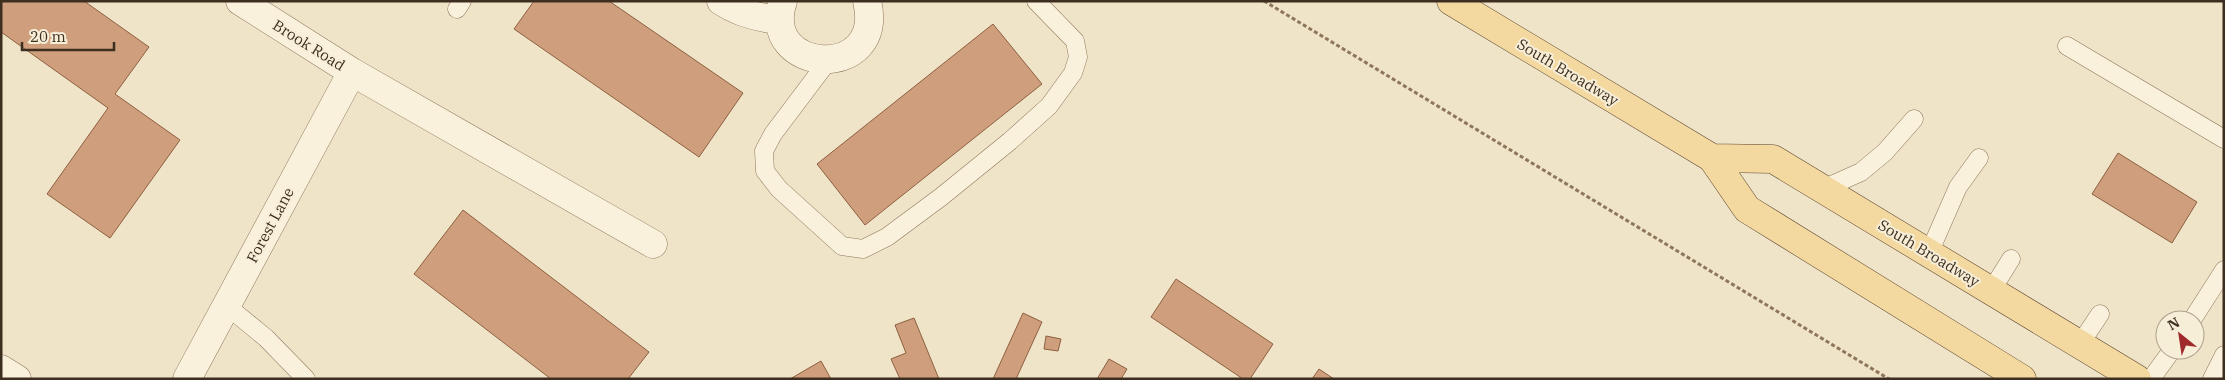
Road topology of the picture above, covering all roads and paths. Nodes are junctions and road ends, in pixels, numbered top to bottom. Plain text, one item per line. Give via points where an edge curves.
1 (240, 1) edge
2 (720, 1) edge
3 (867, 1) edge
4 (1036, 1) edge
5 (1264, 1) edge
6 (1451, 1) edge
7 (781, 11) edge
8 (2066, 46) dead end
9 (828, 60) junction
10 (352, 72) junction
11 (1914, 119) dead end
12 (2224, 140) edge
13 (1712, 158) junction
14 (1978, 158) dead end
15 (1823, 189) junction
16 (653, 244) dead end
17 (1929, 253) junction
18 (2011, 259) dead end
19 (2224, 270) edge
20 (1991, 291) junction
21 (227, 306) junction
22 (2198, 310) edge
23 (2100, 314) dead end
24 (2080, 344) junction
25 (2224, 355) edge
26 (2165, 360) edge
27 (1, 369) edge
28 (18, 379) edge
29 (188, 379) edge
30 (306, 379) edge
31 (1889, 379) edge
32 (2022, 379) edge
33 (2137, 379) edge
34 (2151, 379) edge
35 (2212, 379) edge

1 - 10 street, Brook Road
2 - 7 street via 749,15
3 - 9 street via 869,26 863,39 854,50
4 - 9 lane via 1075,40 1078,57 1074,73 1049,106 1010,141 887,237 864,249 842,246 778,189 765,171 764,152 773,134
5 - 31 path
6 - 13 main road, South Broadway
7 - 9 street via 783,33 790,44 800,54
8 - 12 lane
10 - 16 street, Brook Road
10 - 21 street, Forest Lane
11 - 15 lane via 1885,152 1860,172
13 - 15 main road, South Broadway via 1773,159
13 - 32 main road, South Broadway via 1747,209
14 - 17 lane via 1958,187
15 - 17 main road, South Broadway
17 - 20 main road, South Broadway
18 - 20 lane
19 - 22 lane
20 - 24 main road, South Broadway
21 - 29 street, Forest Lane
21 - 30 lane via 266,338
23 - 24 lane
24 - 33 main road, South Broadway
25 - 35 lane
26 - 34 lane
27 - 28 street

